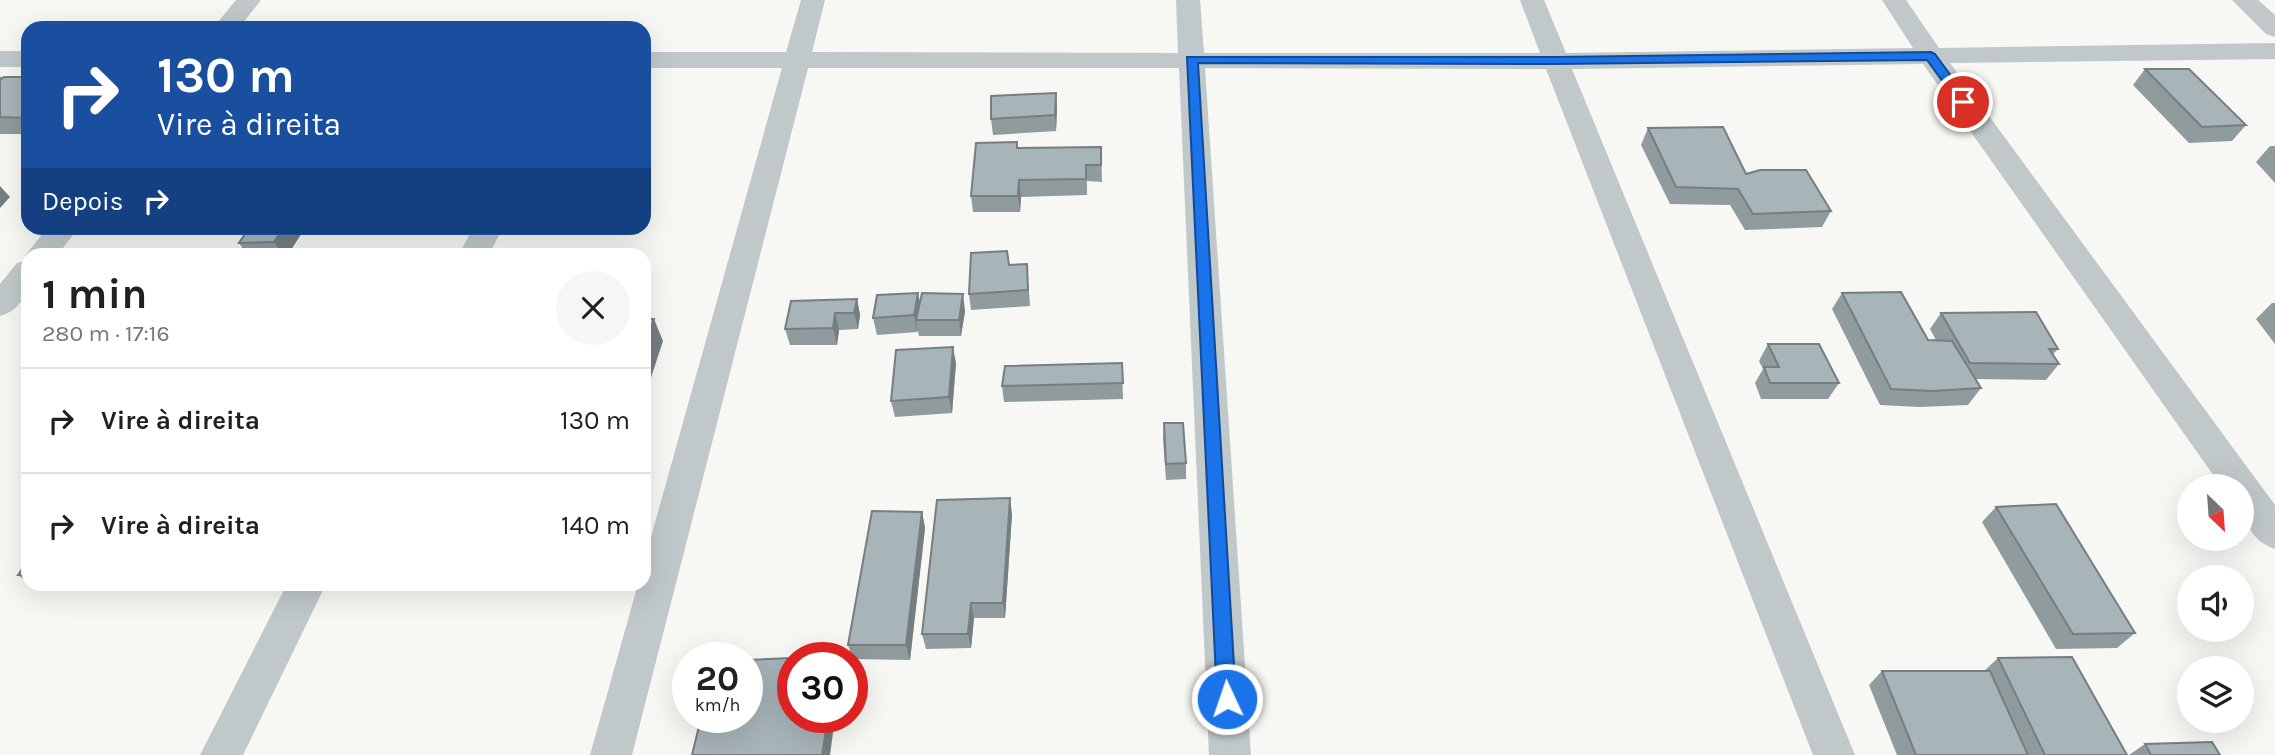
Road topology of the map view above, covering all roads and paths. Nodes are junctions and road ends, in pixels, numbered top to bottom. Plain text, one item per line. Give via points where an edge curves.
1 (249, 0) edge
2 (813, 0) edge
3 (1188, 0) edge
4 (1532, 0) edge
5 (1894, 0) edge
6 (2244, 0) edge
7 (232, 21) edge
8 (2275, 29) edge
9 (2275, 51) edge
10 (1931, 56) junction
11 (0, 59) edge
12 (21, 59) edge
13 (1192, 59) junction
14 (651, 60) edge
15 (799, 60) junction
16 (1556, 61) junction
17 (21, 280) edge
18 (0, 305) edge
19 (2232, 474) edge
20 (2254, 505) edge
21 (2275, 534) edge
22 (303, 591) edge
23 (220, 755) edge
24 (611, 755) edge
25 (1230, 755) edge
26 (1834, 755) edge

1 - 7 street
2 - 15 street
3 - 13 street
4 - 16 street
5 - 10 street
6 - 8 street
9 - 10 street
10 - 16 street
10 - 19 street
11 - 12 street
13 - 15 street
13 - 16 street
13 - 25 street
14 - 15 street
15 - 24 street
16 - 26 street
17 - 18 street
20 - 21 street
22 - 23 street

